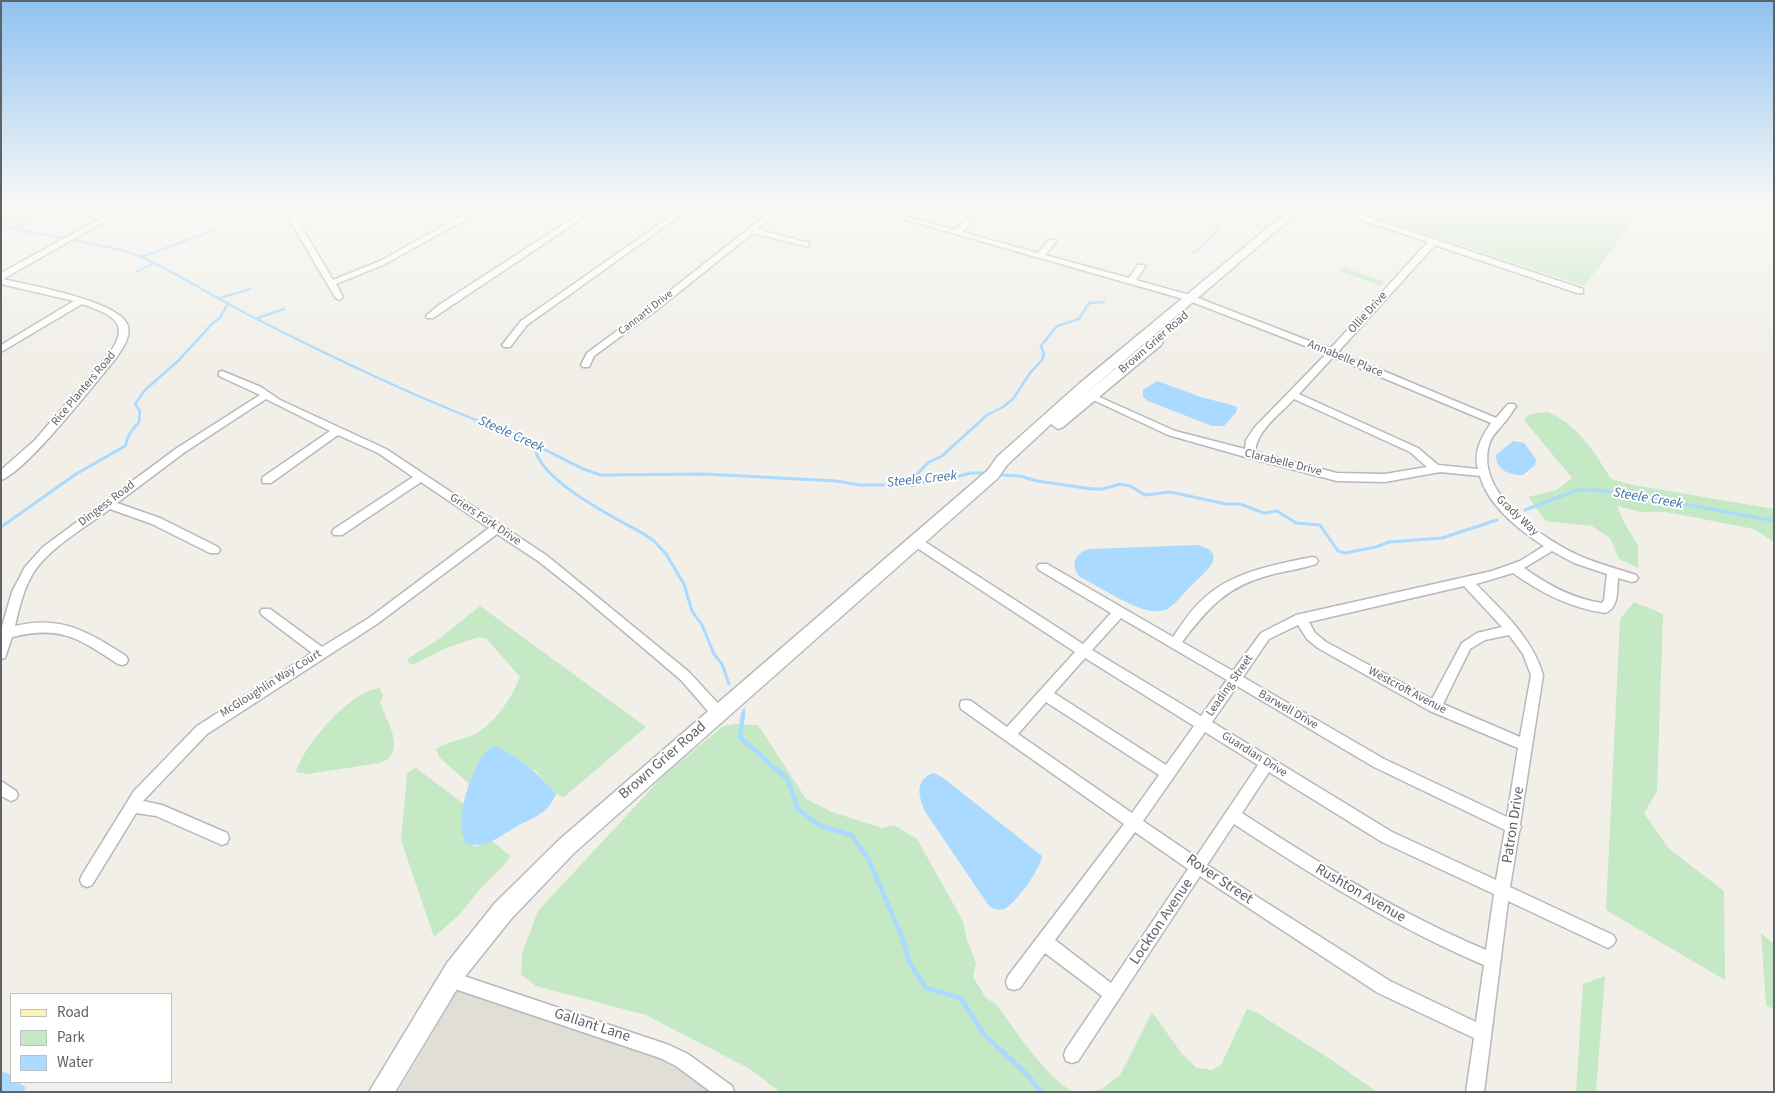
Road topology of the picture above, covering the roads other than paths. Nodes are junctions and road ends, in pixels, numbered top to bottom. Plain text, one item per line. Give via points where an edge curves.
1 (35, 258) edge
2 (316, 258) edge
3 (392, 258) edge
4 (517, 258) edge
5 (616, 258) edge
6 (715, 258) edge
7 (1047, 258) edge
8 (1243, 258) edge
9 (1248, 258) edge
10 (1419, 258) edge
11 (1484, 258) edge
12 (1140, 267) dead end
13 (1, 277) edge
14 (1, 281) edge
15 (1131, 282) junction
16 (331, 284) junction
17 (1580, 291) dead end
18 (339, 297) dead end
19 (1196, 300) junction
20 (80, 301) junction
21 (430, 316) dead end
22 (1143, 338) junction
23 (507, 345) dead end
24 (1, 349) edge
25 (1332, 353) junction
26 (586, 365) dead end
27 (222, 374) dead end
28 (266, 395) junction
29 (1292, 395) junction
30 (1092, 397) junction
31 (1511, 406) dead end
32 (1498, 423) junction
33 (338, 430) junction
34 (1249, 454) junction
35 (1436, 469) junction
36 (1483, 473) junction
37 (993, 474) junction
38 (1, 476) edge
39 (421, 477) junction
40 (267, 480) dead end
41 (108, 504) junction
42 (496, 529) junction
43 (338, 532) dead end
44 (915, 541) junction
45 (1553, 546) junction
46 (214, 550) dead end
47 (1312, 561) dead end
48 (1043, 567) dead end
49 (1515, 568) junction
50 (1613, 572) junction
51 (1632, 578) dead end
52 (1467, 582) junction
53 (266, 612) dead end
54 (1119, 612) junction
55 (1300, 618) junction
56 (1510, 630) junction
57 (4, 634) edge
58 (1174, 644) junction
59 (1084, 651) junction
60 (321, 653) junction
61 (1, 654) edge
62 (122, 660) dead end
63 (1235, 679) junction
64 (1046, 694) junction
65 (966, 705) dead end
66 (1435, 707) junction
67 (718, 713) junction
68 (1204, 723) junction
69 (1008, 735) junction
70 (1526, 745) junction
71 (1268, 763) junction
72 (1168, 773) junction
73 (133, 806) junction
74 (1233, 815) junction
75 (1134, 822) junction
76 (1514, 826) junction
77 (222, 838) dead end
78 (1198, 866) junction
79 (87, 880) dead end
80 (1502, 891) junction
81 (1608, 940) dead end
82 (1044, 942) junction
83 (1494, 961) junction
84 (449, 979) junction
85 (1014, 982) dead end
86 (1112, 995) junction
87 (1484, 1034) junction
88 (1072, 1055) dead end
89 (381, 1092) edge
90 (726, 1092) edge
91 (1475, 1092) edge

1 - 13 street
2 - 16 street
3 - 16 street via 368,271
4 - 21 street
5 - 23 street via 524,323
6 - 26 street, Cannarti Drive via 590,355
7 - 15 street, Annabelle Place
8 - 19 main road, Brown Grier Road
9 - 19 main road, Brown Grier Road
10 - 25 street, Ollie Drive
11 - 17 street
12 - 15 street
14 - 20 street, Rice Planters Road
15 - 19 street, Annabelle Place
16 - 18 street
19 - 22 main road, Brown Grier Road
19 - 25 street, Annabelle Place
19 - 30 main road, Brown Grier Road
20 - 24 street
20 - 38 street, Rice Planters Road via 121,320 124,332 121,342 37,445
22 - 30 main road via 1138,350 1095,386
22 - 37 main road, Brown Grier Road via 1002,461
25 - 29 street, Ollie Drive
25 - 32 street, Annabelle Place
27 - 28 street, Griers Fork Drive
28 - 33 street, Griers Fork Drive
28 - 41 street, Dingess Road via 181,450
29 - 34 street, Ollie Drive via 1255,434
29 - 35 street via 1414,450
30 - 34 street, Clarabelle Drive via 1172,433
30 - 37 main road, Brown Grier Road
31 - 32 street, Grady Way
32 - 36 street, Grady Way via 1483,445
33 - 39 street, Griers Fork Drive via 382,451
33 - 40 street
34 - 35 street, Clarabelle Drive via 1313,472 1351,478 1385,478
35 - 36 street, Clarabelle Drive
36 - 45 street, Grady Way via 1490,489 1503,505
37 - 44 main road, Brown Grier Road
39 - 42 street, Griers Fork Drive
39 - 43 street
41 - 46 street via 156,521
41 - 57 street, Dingess Road via 47,550 29,570
42 - 60 street, McGloughlin Way Court via 373,621
42 - 67 street, Griers Fork Drive via 542,558 580,588 685,676
44 - 59 street, Guardian Drive
44 - 67 main road, Brown Grier Road
45 - 49 street, Leading Street
45 - 50 street, Grady Way via 1583,562
47 - 58 street via 1234,582 1205,605
48 - 54 street, Barwell Drive
49 - 50 street via 1541,587 1590,607 1605,608 1610,602
49 - 52 street, Leading Street
50 - 51 street, Grady Way
52 - 55 street, Leading Street
52 - 56 street, Patron Drive
53 - 60 street
54 - 58 street, Barwell Drive
54 - 59 street
55 - 63 street, Leading Street via 1265,636
55 - 66 street, Westcroft Avenue via 1311,636 1322,645
56 - 66 street via 1472,640 1466,646
56 - 70 street, Patron Drive via 1525,646 1535,663 1537,675
57 - 61 street, Dingess Road
57 - 62 street via 41,626 64,628 86,636
58 - 63 street, Barwell Drive
59 - 64 street
59 - 68 street, Guardian Drive
60 - 73 street, McGloughlin Way Court via 214,721 150,782
63 - 68 street, Leading Street
63 - 76 street, Barwell Drive via 1379,763
64 - 69 street
64 - 72 street
65 - 69 street, Rover Street
66 - 70 street, Westcroft Avenue
67 - 84 main road, Brown Grier Road via 524,887
68 - 71 street, Guardian Drive
68 - 72 street, Leading Street
69 - 75 street, Rover Street
70 - 76 street, Patron Drive
71 - 74 street, Lockton Avenue
71 - 80 street, Guardian Drive via 1387,837
72 - 75 street, Leading Street
73 - 77 street via 157,810
73 - 79 street, McGloughlin Way Court
74 - 78 street, Lockton Avenue
74 - 83 street, Rushton Avenue via 1402,920
75 - 78 street, Rover Street
75 - 82 street, Leading Street
76 - 80 street, Patron Drive
78 - 86 street, Lockton Avenue
78 - 87 street, Rover Street via 1384,987
80 - 81 street, Guardian Drive
80 - 83 street, Patron Drive
82 - 85 street, Leading Street
82 - 86 street
83 - 87 street, Patron Drive
84 - 89 main road, Brown Grier Road
84 - 90 street, Gallant Lane via 663,1051 682,1060
86 - 88 street, Lockton Avenue
87 - 91 street, Patron Drive

